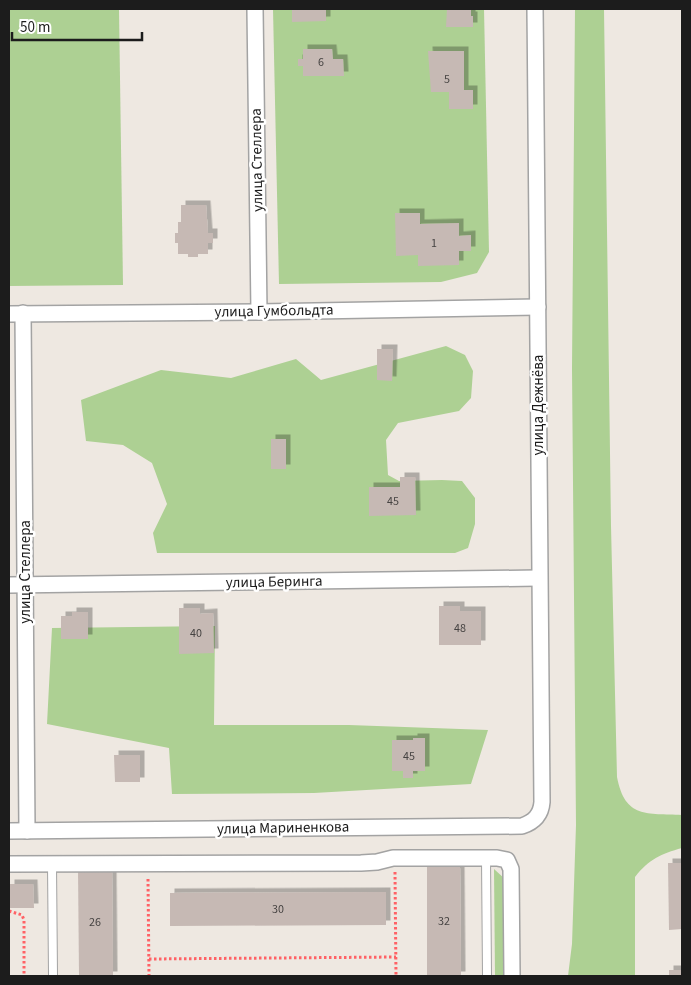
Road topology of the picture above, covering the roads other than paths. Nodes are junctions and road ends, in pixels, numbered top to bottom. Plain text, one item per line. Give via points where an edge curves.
1 (255, 9) edge
2 (535, 9) edge
3 (538, 307) junction
4 (259, 312) junction
5 (16, 313) edge
6 (538, 578) junction
7 (9, 585) edge
8 (26, 585) junction
9 (542, 802) joint
10 (9, 831) edge
11 (27, 831) junction
12 (486, 858) junction
13 (9, 864) edge
14 (52, 864) junction
15 (53, 976) edge
16 (487, 976) edge
17 (512, 976) edge

1 - 4 street, улица Стеллера
2 - 3 street, улица Дежнёва
3 - 4 street, улица Гумбольдта
3 - 6 street, улица Дежнёва
4 - 5 street, улица Гумбольдта
5 - 8 street, улица Стеллера
6 - 8 street, улица Беринга
6 - 9 street, улица Дежнёва
7 - 8 street, улица Беринга
8 - 11 street, улица Стеллера
9 - 11 street, улица Мариненкова via 538,816 522,826
10 - 11 street, улица Мариненкова
12 - 14 street via 395,858 361,863
12 - 16 lane
12 - 17 street via 507,860 511,869
13 - 14 street
14 - 15 lane

